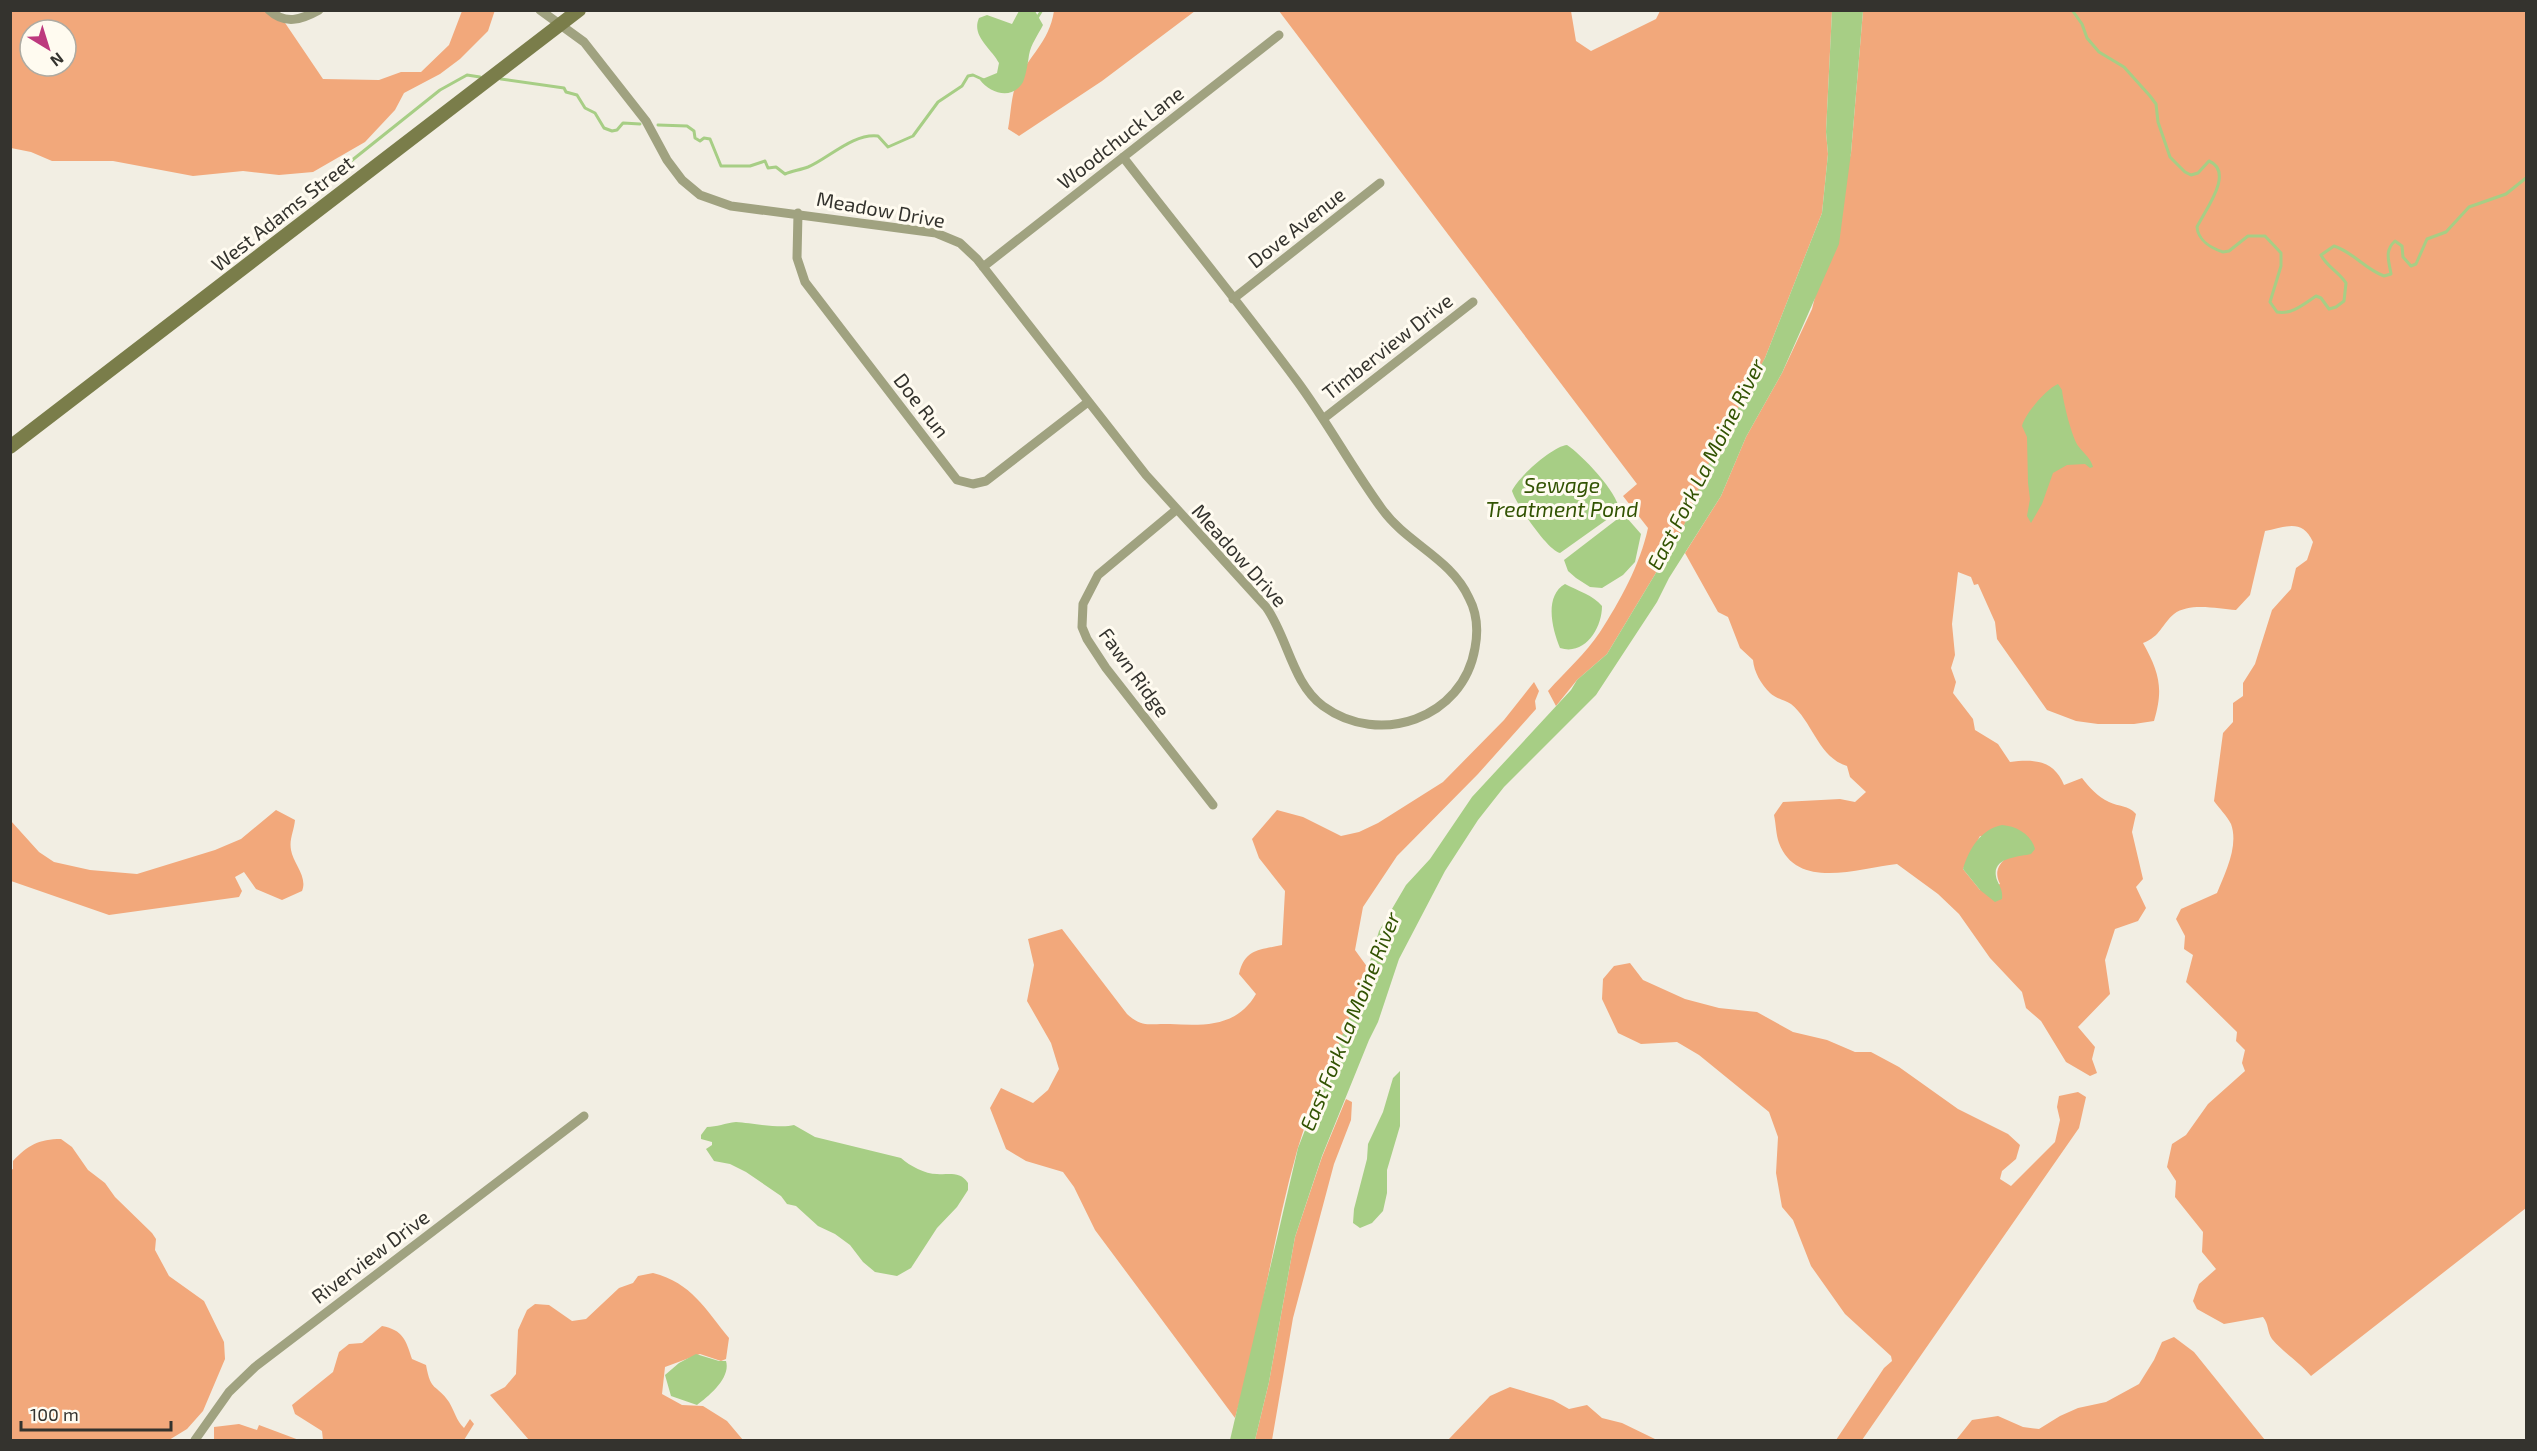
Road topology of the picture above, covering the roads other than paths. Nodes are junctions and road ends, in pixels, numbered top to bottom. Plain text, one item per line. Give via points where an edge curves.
1 (269, 10) edge
2 (319, 10) edge
3 (540, 10) edge
4 (579, 10) edge
5 (559, 25) junction
6 (1279, 35) dead end
7 (1123, 157) junction
8 (1380, 183) dead end
9 (798, 213) junction
10 (984, 267) junction
11 (1233, 299) junction
12 (1473, 302) dead end
13 (1088, 402) junction
14 (1323, 419) junction
15 (10, 447) edge
16 (1176, 510) junction
17 (1213, 805) dead end
18 (584, 1116) dead end
19 (195, 1440) edge

1 - 2 street via 293,20
3 - 5 street, Meadow Drive
4 - 5 street, West Adams Street
5 - 9 street, Meadow Drive via 584,42 603,64 646,121 667,160 693,191 731,206
5 - 15 street, West Adams Street
6 - 7 street, Woodchuck Lane
7 - 10 street, Woodchuck Lane
7 - 11 street, Meadow Drive
8 - 11 street, Dove Avenue
9 - 10 street, Meadow Drive via 936,233 960,243
9 - 13 street, Doe Run via 797,258 805,282 957,480 973,484 986,481
10 - 13 street, Meadow Drive
11 - 14 street, Meadow Drive
12 - 14 street, Timberview Drive
13 - 16 street, Meadow Drive
14 - 16 street, Meadow Drive via 1388,517 1446,566 1460,581 1472,604 1476,642 1471,666 1458,689 1432,712 1400,725 1372,726 1342,718 1324,707 1305,687 1266,607
16 - 17 street, Fawn Ridge via 1098,575 1083,604 1082,627 1106,668
18 - 19 street, Riverview Drive via 255,1367 229,1392

